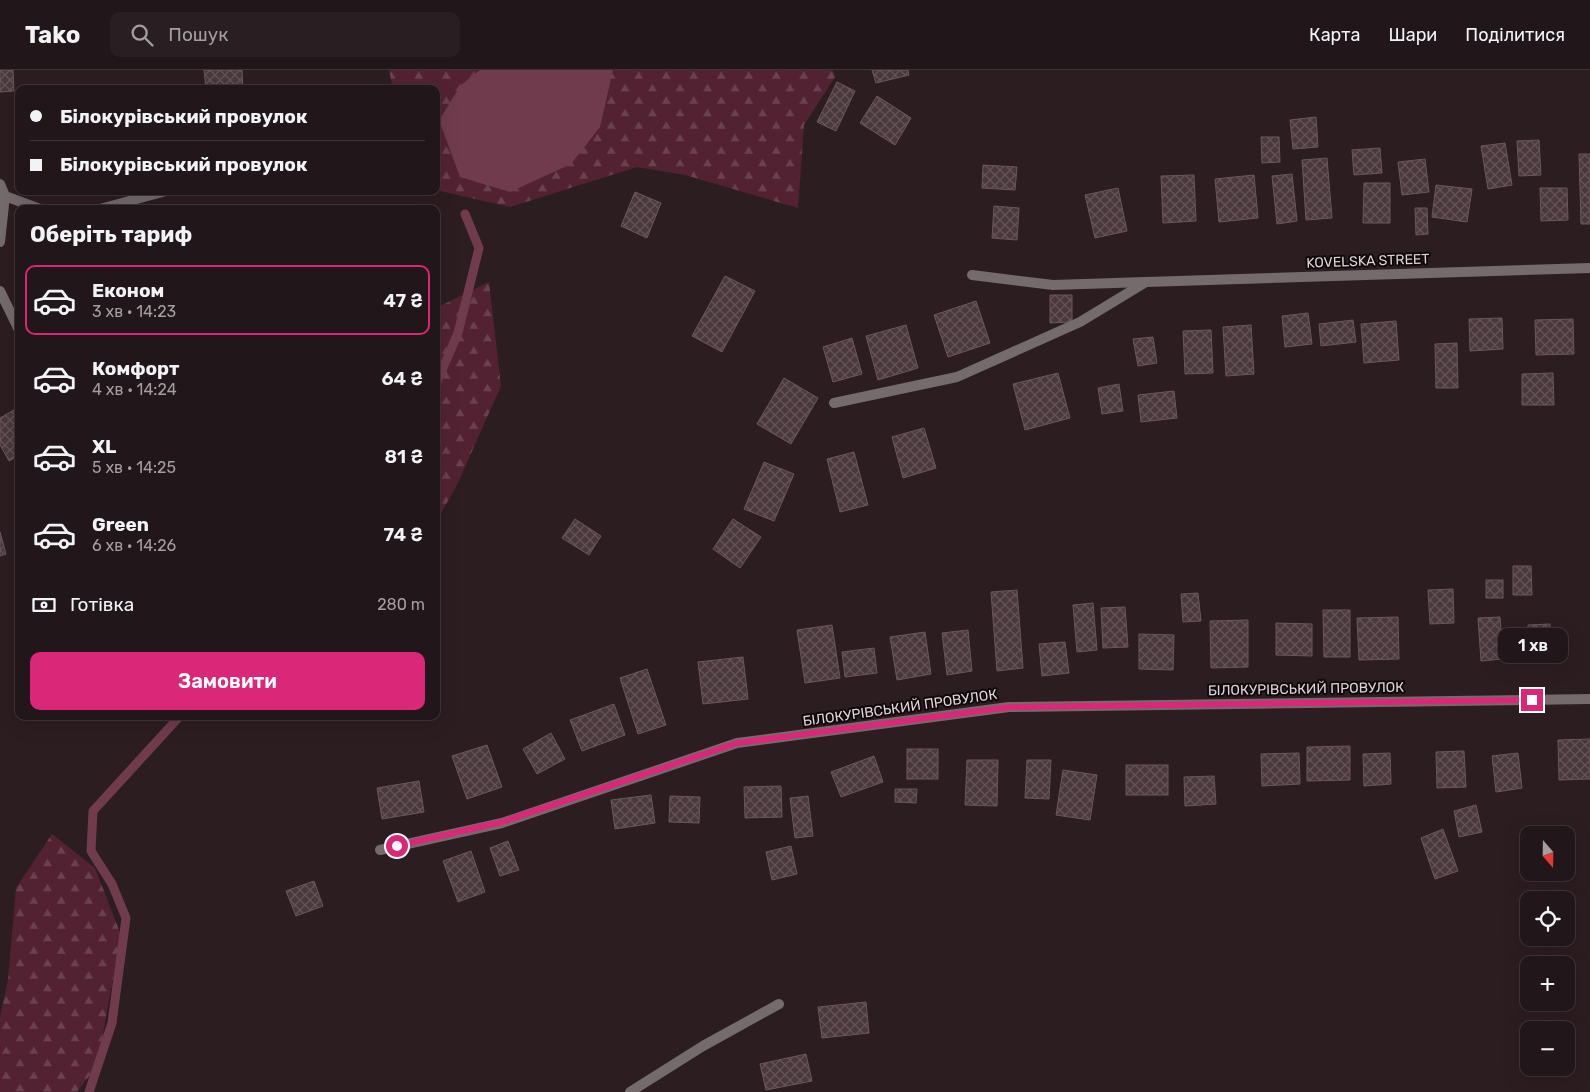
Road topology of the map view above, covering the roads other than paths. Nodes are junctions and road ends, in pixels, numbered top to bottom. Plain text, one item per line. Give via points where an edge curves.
1 (0, 184) edge
2 (151, 195) edge
3 (5, 196) junction
4 (29, 205) edge
5 (115, 205) edge
6 (0, 242) edge
7 (1590, 268) edge
8 (972, 275) dead end
9 (1146, 282) junction
10 (0, 291) edge
11 (15, 322) edge
12 (834, 403) dead end
13 (1590, 699) edge
14 (380, 850) dead end
15 (779, 1004) dead end
16 (630, 1092) edge

1 - 3 street
2 - 5 street
3 - 4 street
3 - 6 street
7 - 9 street, KOVELSKA STREET
8 - 9 street, KOVELSKA STREET via 1053,285
9 - 12 street, KOVELSKA STREET via 1080,322 957,377
10 - 11 street
13 - 14 street, БІЛОКУРІВСЬКИЙ ПРОВУЛОК via 1010,707 737,743 502,822
15 - 16 street

